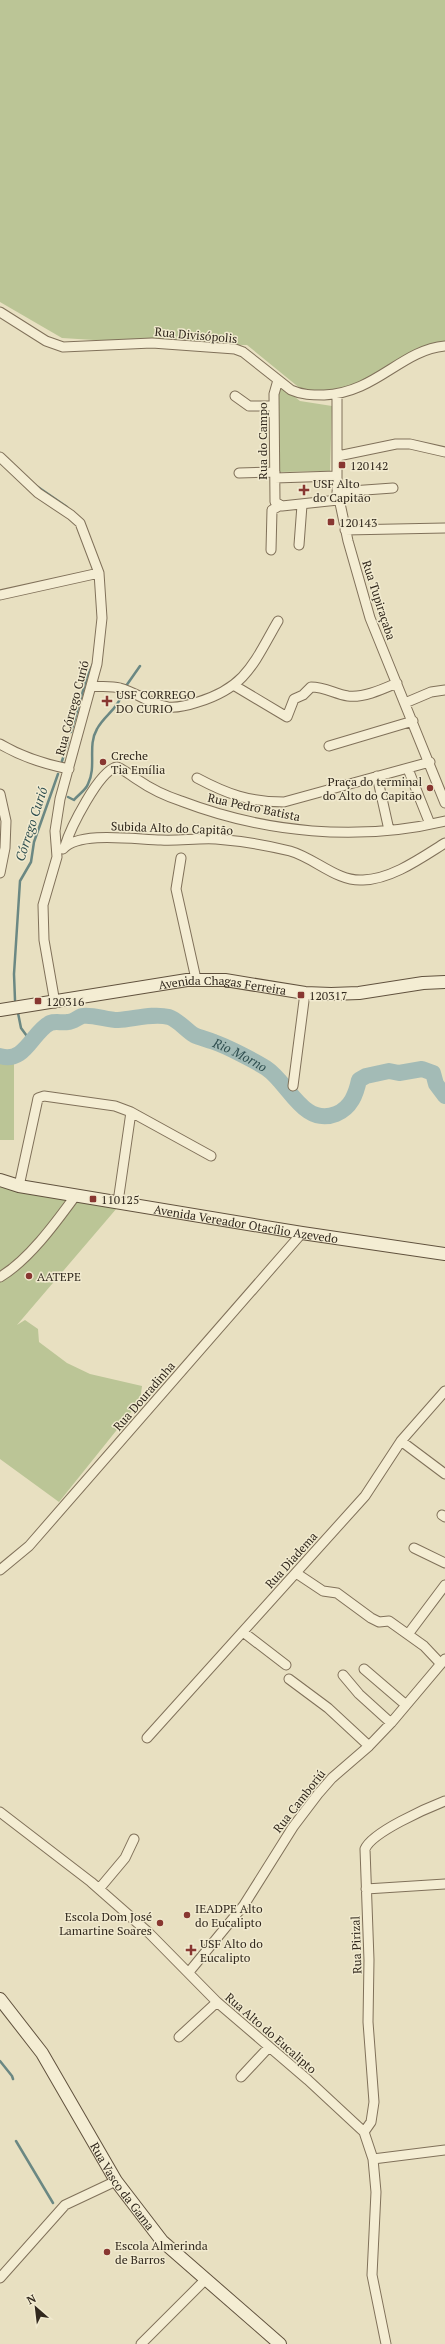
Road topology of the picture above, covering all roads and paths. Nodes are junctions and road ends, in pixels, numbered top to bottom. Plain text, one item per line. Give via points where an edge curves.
1 (0, 312) edge
2 (445, 346) edge
3 (278, 380) junction
4 (337, 395) junction
5 (235, 396) dead end
6 (274, 406) junction
7 (445, 452) edge
8 (338, 456) junction
9 (0, 457) edge
10 (239, 473) dead end
11 (275, 475) junction
12 (336, 476) junction
13 (393, 488) dead end
14 (338, 496) junction
15 (277, 504) junction
16 (302, 505) junction
17 (445, 528) edge
18 (346, 530) junction
19 (299, 545) dead end
20 (271, 550) dead end
21 (99, 573) junction
22 (0, 595) edge
23 (278, 620) dead end
24 (397, 683) junction
25 (92, 686) junction
26 (234, 686) junction
27 (445, 690) edge
28 (405, 702) junction
29 (413, 721) junction
30 (0, 744) edge
31 (328, 746) dead end
32 (430, 762) junction
33 (69, 769) junction
34 (408, 769) junction
35 (377, 776) junction
36 (196, 778) dead end
37 (0, 794) edge
38 (445, 803) edge
39 (445, 821) edge
40 (430, 824) junction
41 (389, 830) junction
42 (445, 843) edge
43 (66, 846) junction
44 (57, 857) junction
45 (181, 858) dead end
46 (0, 873) edge
47 (196, 979) junction
48 (445, 982) edge
49 (304, 995) junction
50 (55, 1002) junction
51 (0, 1010) edge
52 (293, 1086) dead end
53 (130, 1112) junction
54 (211, 1156) dead end
55 (0, 1180) edge
56 (19, 1186) junction
57 (76, 1195) junction
58 (118, 1202) junction
59 (302, 1233) junction
60 (445, 1254) edge
61 (0, 1277) edge
62 (445, 1391) edge
63 (401, 1441) junction
64 (445, 1474) edge
65 (414, 1548) dead end
66 (445, 1563) edge
67 (0, 1570) edge
68 (296, 1573) junction
69 (445, 1585) edge
70 (243, 1632) junction
71 (409, 1633) junction
72 (443, 1662) edge
73 (286, 1665) dead end
74 (364, 1669) dead end
75 (343, 1675) dead end
76 (289, 1679) dead end
77 (406, 1705) junction
78 (391, 1723) junction
79 (147, 1738) dead end
80 (369, 1746) junction
81 (445, 1801) edge
82 (0, 1812) edge
83 (134, 1839) dead end
84 (445, 1884) edge
85 (99, 1889) junction
86 (366, 1889) junction
87 (189, 1972) junction
88 (0, 1999) edge
89 (217, 2002) junction
90 (179, 2037) dead end
91 (269, 2047) junction
92 (241, 2077) dead end
93 (364, 2132) junction
94 (445, 2150) edge
95 (373, 2159) junction
96 (116, 2181) junction
97 (0, 2278) edge
98 (206, 2279) junction
99 (141, 2344) edge
100 (280, 2344) edge
101 (386, 2344) edge

1 - 3 street, Rua Divisópolis via 46,340 63,347 152,343 235,349 243,352
2 - 4 street, Rua Divisópolis via 432,348 362,387
3 - 4 street, Rua Divisópolis via 299,394
3 - 6 street, Rua do Campo
4 - 8 street, Rua Tupiraçaba
5 - 6 street via 249,406
6 - 11 street, Rua do Campo
7 - 8 street via 410,444 396,444
8 - 12 street, Rua Tupiraçaba
9 - 21 street, Rua Córrego Curió via 38,493 71,514 80,523
10 - 11 street
11 - 12 street
11 - 15 street, Rua do Campo
12 - 14 street, Rua Tupiraçaba
13 - 14 street
14 - 16 street
14 - 18 street, Rua Tupiraçaba
15 - 16 street
15 - 20 street via 272,510
16 - 19 street
17 - 18 street
18 - 24 street, Rua Tupiraçaba via 370,618
21 - 22 street
21 - 25 street, Rua Córrego Curió via 102,618
23 - 26 street via 243,678
24 - 26 street via 380,690 348,696 323,687 311,687 294,699 287,717
24 - 28 street, Rua Tupiraçaba
25 - 26 street via 119,688 137,697 169,707 214,697
25 - 33 street, Rua Córrego Curió
27 - 28 street via 431,692
28 - 29 street, Rua Tupiraçaba
29 - 31 street
29 - 32 street, Rua Tupiraçaba
30 - 33 street via 21,756
32 - 34 street
32 - 38 street, Rua Tupiraçaba
33 - 44 street, Rua Córrego Curió via 60,799 55,831
34 - 35 street
34 - 40 street
35 - 36 street via 284,802 264,802 223,792
35 - 41 street
37 - 46 street via 6,821 5,848
39 - 40 street, Rua Pedro Batista
40 - 41 street, Rua Pedro Batista
41 - 43 street, Rua Pedro Batista via 358,833 326,832 285,828 222,815 153,790 117,767 103,778 78,814
42 - 43 street, Subida Alto do Capitão via 392,872 363,880 349,879 312,859 292,852 216,839 97,838
43 - 44 street
44 - 50 street, Rua Córrego Curió via 43,905 42,922
45 - 47 street via 176,889
47 - 49 main road, Avenida Chagas Ferreira via 225,980
47 - 50 main road, Avenida Chagas Ferreira
48 - 49 main road, Avenida Chagas Ferreira via 359,993
49 - 52 street
50 - 51 main road, Avenida Chagas Ferreira
53 - 54 street
53 - 56 street via 114,1106 62,1098 38,1098
53 - 58 street
55 - 56 main road, Avenida Vereador Otacílio Azevedo
56 - 57 main road, Avenida Vereador Otacílio Azevedo
57 - 58 main road, Avenida Vereador Otacílio Azevedo
57 - 61 street via 33,1247
58 - 59 main road, Avenida Vereador Otacílio Azevedo
59 - 60 main road, Avenida Vereador Otacílio Azevedo
59 - 67 street, Rua Douradinha via 29,1546
62 - 63 street, Rua Diadema
63 - 64 street
63 - 68 street, Rua Diadema via 365,1496
65 - 66 street
68 - 70 street, Rua Diadema
68 - 71 street via 323,1591 337,1593 370,1618 379,1622 389,1621
69 - 71 street
70 - 73 street
70 - 79 street, Rua Diadema
71 - 72 street
72 - 77 street, Rua Camboriú
74 - 77 street
75 - 78 street via 358,1694
76 - 80 street via 328,1708
77 - 78 street, Rua Camboriú
78 - 80 street, Rua Camboriú
80 - 87 street, Rua Camboriú via 332,1778 318,1794 289,1832 244,1905
81 - 86 street, Rua Pirizal via 411,1816 367,1844 364,1860
82 - 85 street, Rua Alto do Eucalipto
83 - 85 street via 125,1858
84 - 86 street
85 - 87 street, Rua Alto do Eucalipto
86 - 93 street, Rua Pirizal via 369,1960 368,2041 374,2102 371,2122
87 - 89 street, Rua Alto do Eucalipto
88 - 96 main road, Rua Vasco da Gama via 42,2053
89 - 90 street
89 - 91 street, Rua Alto do Eucalipto
91 - 92 street
91 - 93 street, Rua Alto do Eucalipto
93 - 95 street, Rua Alto do Eucalipto
94 - 95 street
95 - 101 street, Rua Alto do Eucalipto via 376,2207 372,2274
96 - 97 street via 65,2205
96 - 98 main road, Rua Vasco da Gama via 162,2241
98 - 99 street
98 - 100 main road, Rua Vasco da Gama

